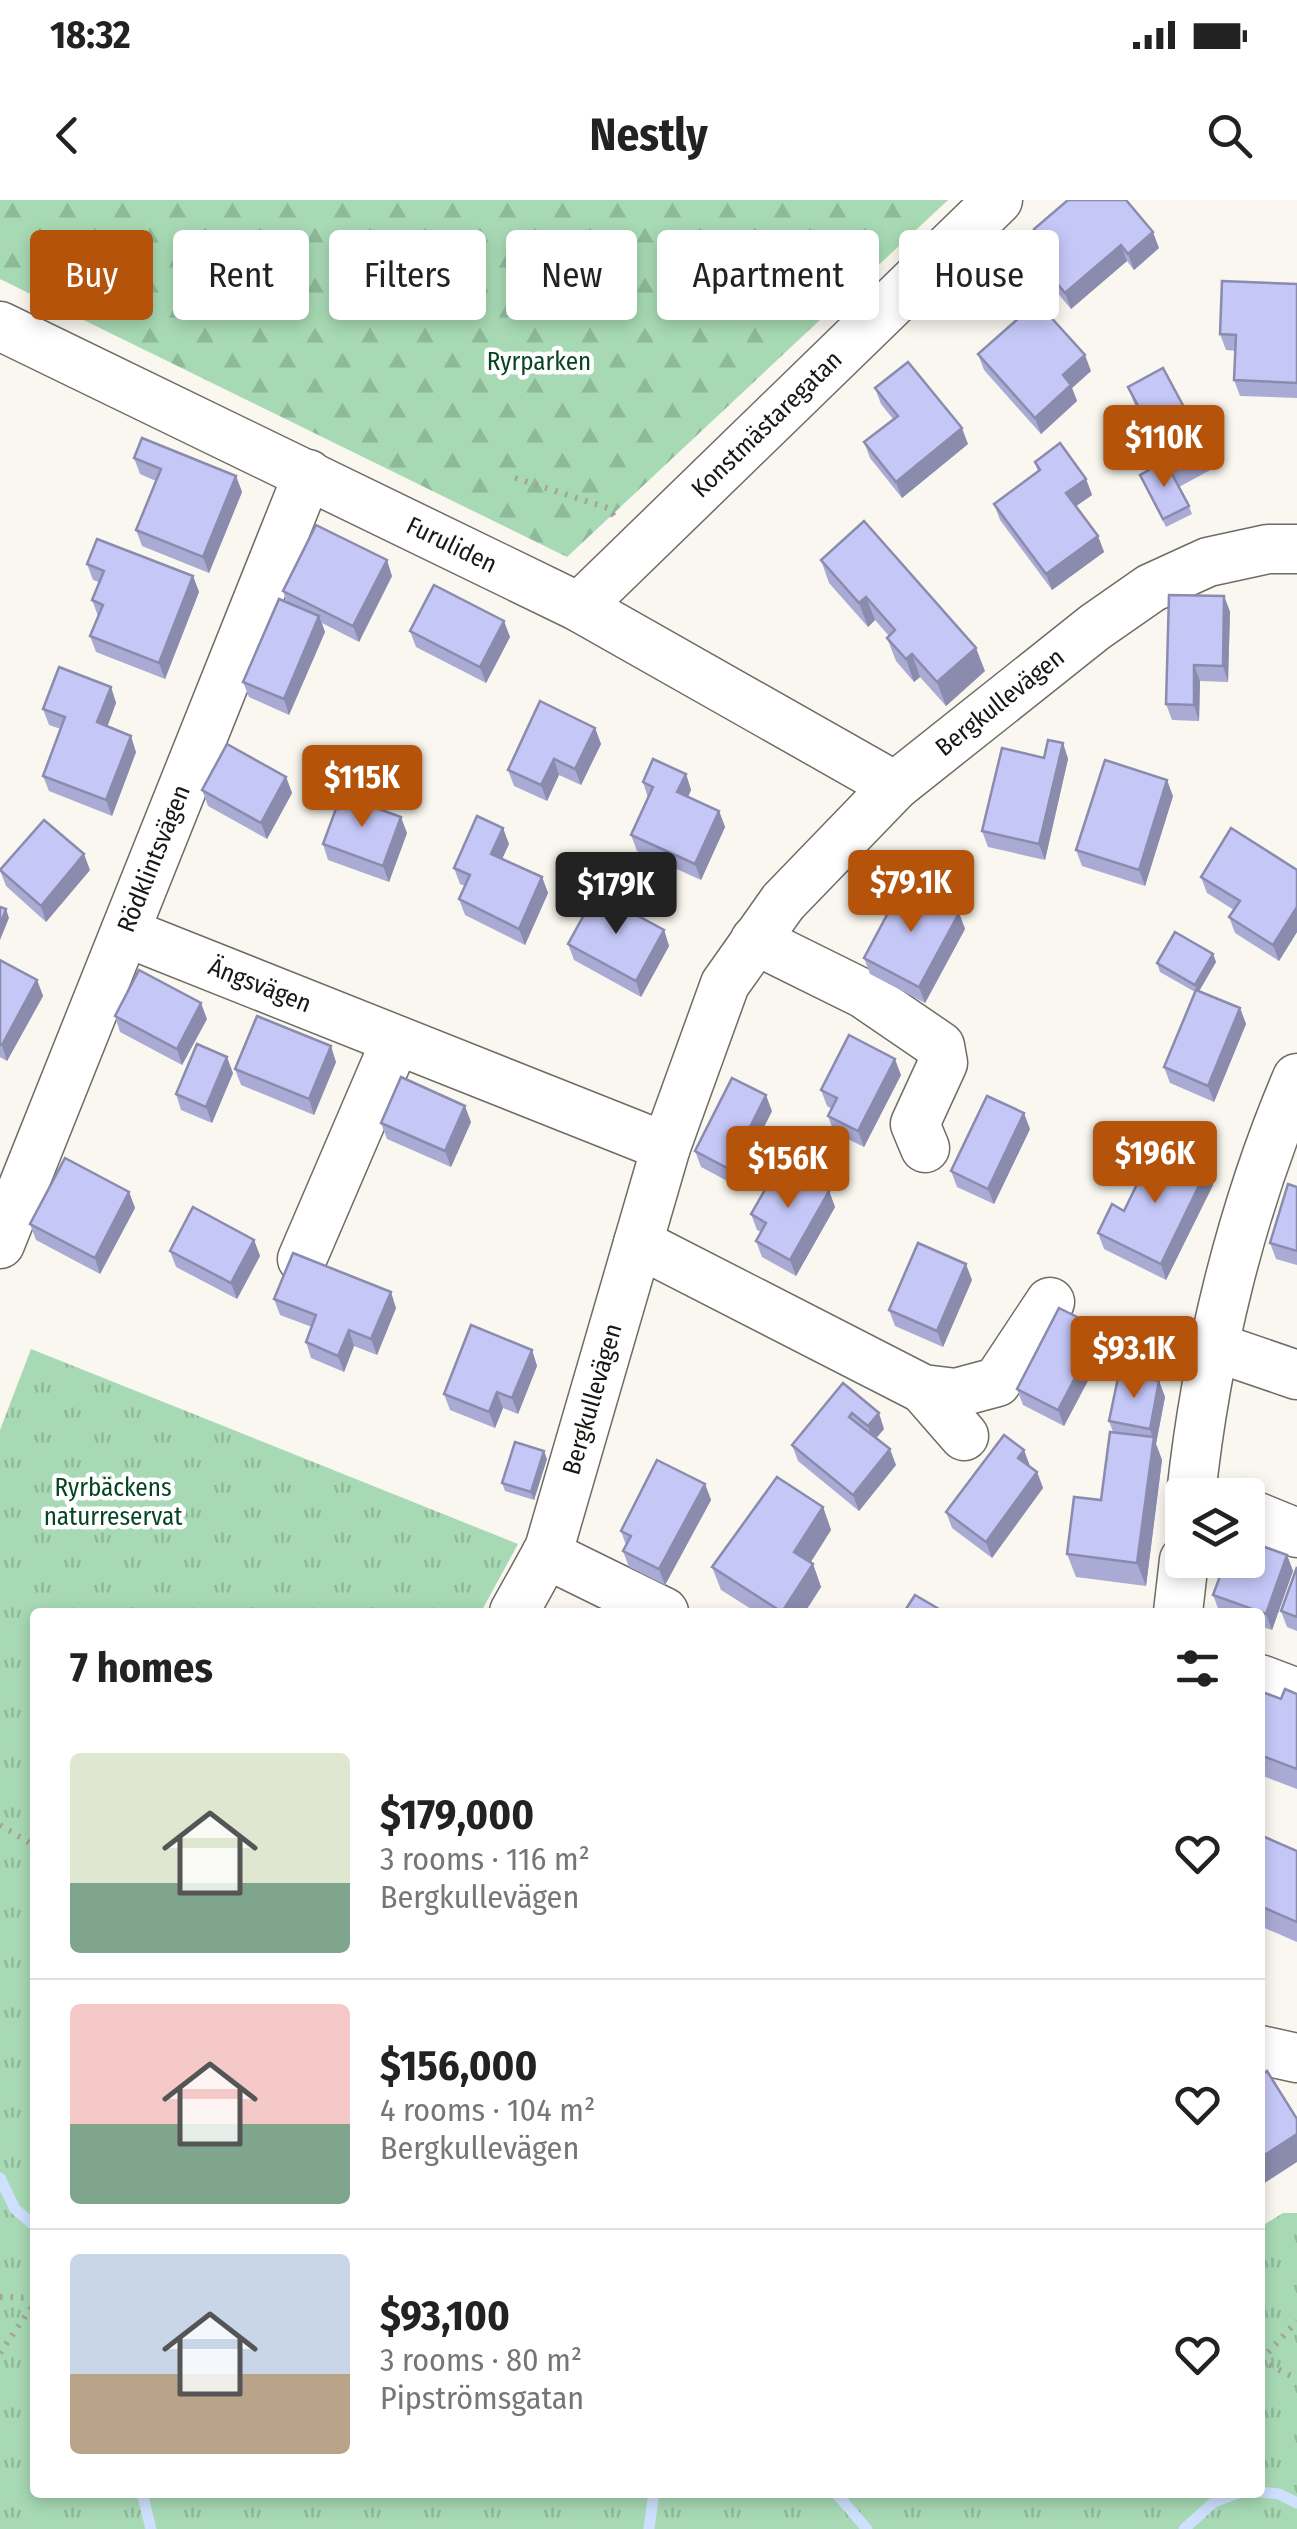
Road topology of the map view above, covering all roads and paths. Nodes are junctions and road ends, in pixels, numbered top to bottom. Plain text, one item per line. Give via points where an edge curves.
1 (998, 200) edge
2 (0, 326) edge
3 (308, 474) junction
4 (515, 478) dead end
5 (638, 549) junction
6 (1297, 549) edge
7 (580, 607) junction
8 (895, 786) junction
9 (125, 932) junction
10 (756, 940) junction
11 (396, 1040) junction
12 (1297, 1078) edge
13 (666, 1148) junction
14 (925, 1148) dead end
15 (638, 1243) junction
16 (0, 1244) edge
17 (302, 1259) edge
18 (1050, 1302) dead end
19 (1215, 1347) junction
20 (1297, 1375) edge
21 (922, 1389) junction
22 (964, 1436) dead end
23 (1196, 1478) edge
24 (1265, 1520) edge
25 (1297, 1532) edge
26 (546, 1554) junction
27 (1182, 1578) edge
28 (516, 1608) edge
29 (656, 1608) edge
30 (1178, 1608) edge
31 (1265, 1681) edge
32 (1297, 1693) edge
33 (0, 1825) edge
34 (30, 1843) edge
35 (1265, 2051) edge
36 (1297, 2058) edge
37 (0, 2297) edge
38 (30, 2300) edge
39 (30, 2307) edge
40 (1297, 2321) edge
41 (0, 2352) edge
42 (1265, 2355) edge
43 (1265, 2363) edge
44 (1297, 2379) edge

1 - 5 street, Konstmästaregatan
2 - 3 street, Furuliden
3 - 7 street, Furuliden
3 - 9 street, Rödklintsvägen
4 - 5 path via 608,508
5 - 7 street, Konstmästaregatan
6 - 8 street, Bergkullevägen via 1208,562 1151,588
7 - 8 street, Furuliden
8 - 10 street, Bergkullevägen via 795,889
9 - 11 street, Ängsvägen
9 - 16 street, Rödklintsvägen
10 - 13 street, Bergkullevägen via 725,984
10 - 14 street via 864,994 940,1046 943,1063 915,1124
11 - 13 street, Ängsvägen
11 - 17 street
12 - 19 street via 1270,1140
13 - 15 street, Bergkullevägen
15 - 21 street
15 - 26 street, Bergkullevägen
18 - 21 street via 997,1382 956,1393
19 - 20 street
19 - 23 street
21 - 22 street
24 - 25 street
26 - 28 street, Bergkullevägen
26 - 29 street
27 - 30 street
31 - 32 street
33 - 34 path
35 - 36 street
37 - 38 path
39 - 41 path
40 - 42 path
43 - 44 path

